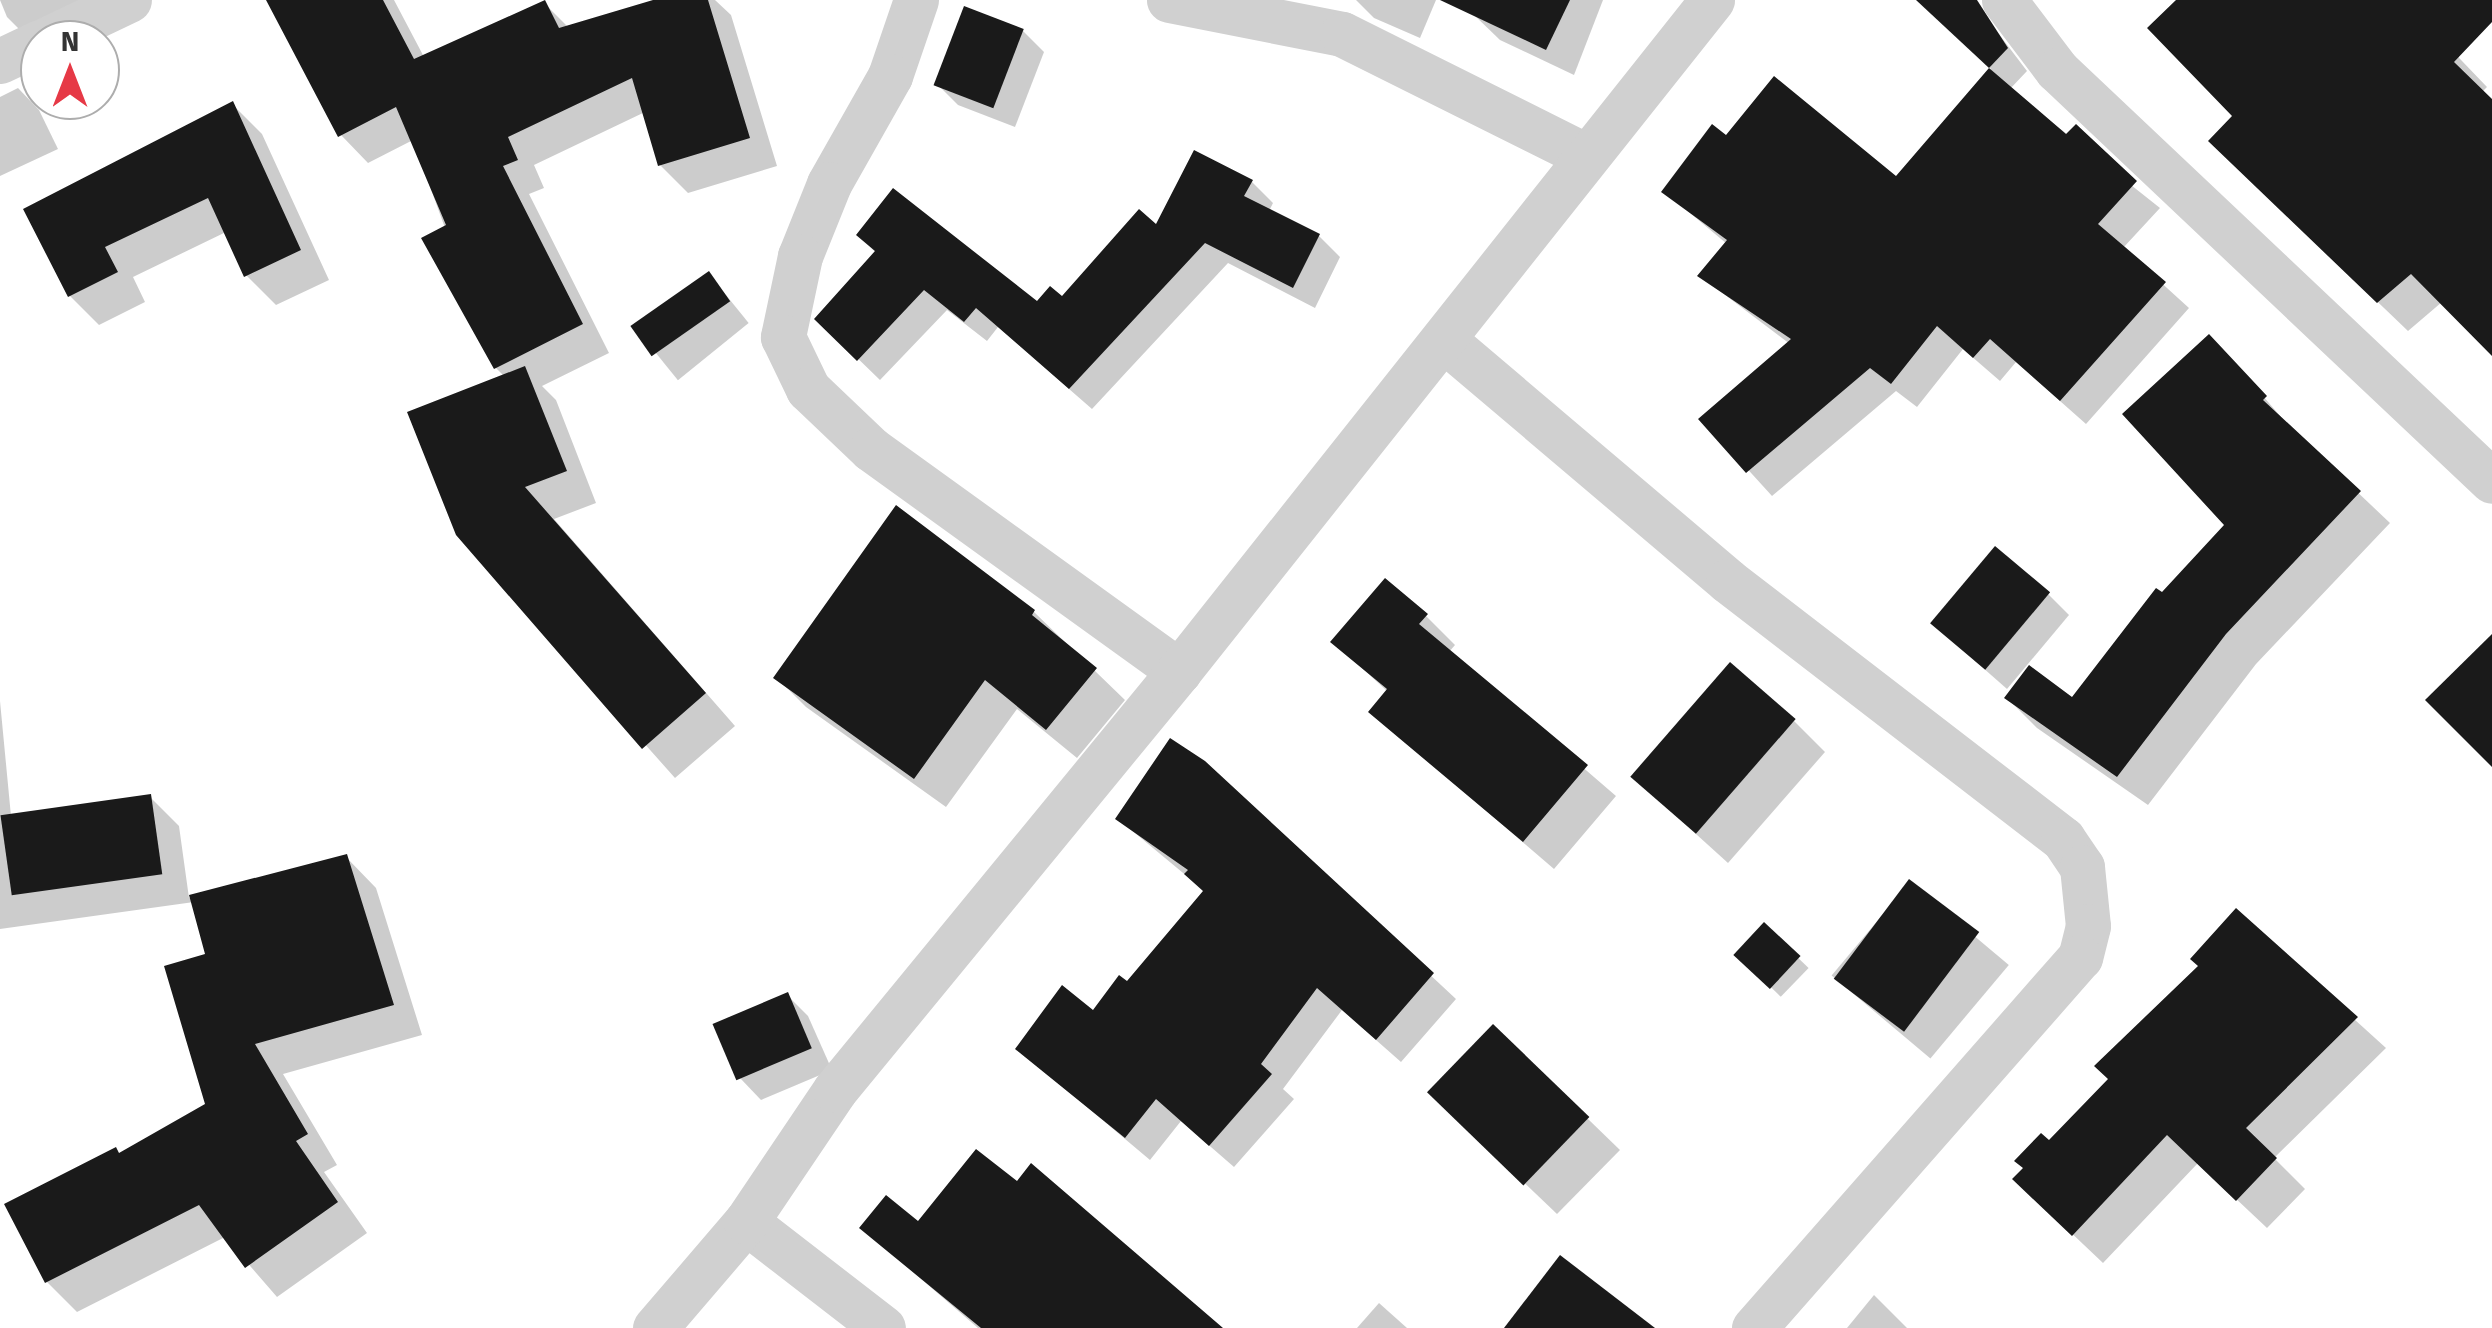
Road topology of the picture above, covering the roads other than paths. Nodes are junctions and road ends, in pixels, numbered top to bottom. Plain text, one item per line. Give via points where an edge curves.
1 (129, 0) edge
2 (916, 0) edge
3 (1169, 0) edge
4 (1712, 0) edge
5 (2004, 0) edge
6 (87, 20) edge
7 (1584, 154) junction
8 (1444, 340) junction
9 (2492, 481) edge
10 (1179, 671) junction
11 (746, 1222) junction
12 (654, 1328) edge
13 (883, 1328) edge
14 (1754, 1328) edge

1 - 6 street
2 - 10 street via 890,76 829,184 800,256 783,337 808,390 872,449
3 - 7 street via 1342,34
4 - 7 street
5 - 9 street via 2057,70
7 - 8 street
8 - 10 street
8 - 14 street via 1728,581 2063,838 2082,867 2088,926 2080,956
10 - 11 street via 835,1090
11 - 12 street
11 - 13 street

